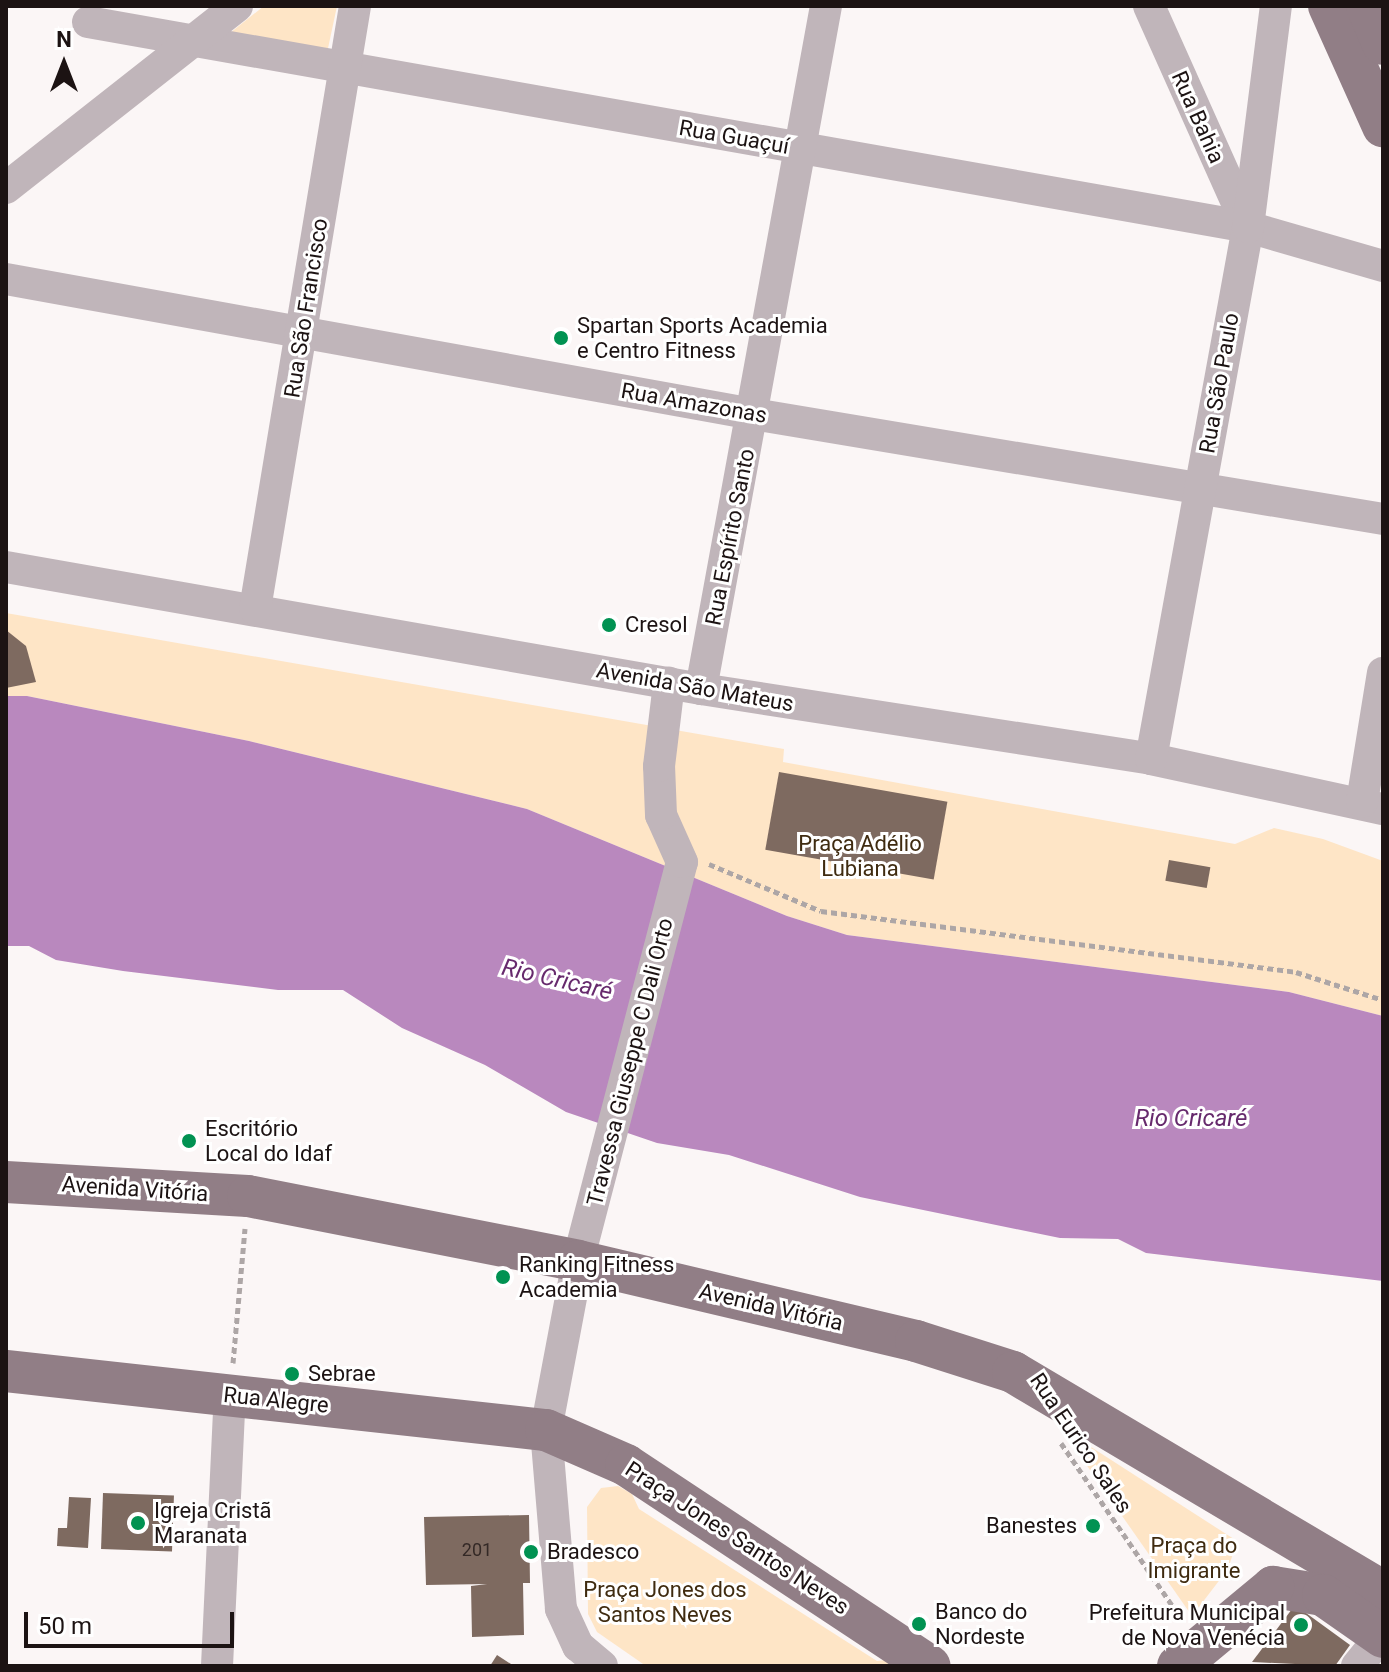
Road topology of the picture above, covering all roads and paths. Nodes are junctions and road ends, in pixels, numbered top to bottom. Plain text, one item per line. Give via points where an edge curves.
1 (237, 6) edge
2 (355, 6) edge
3 (826, 6) edge
4 (1149, 6) edge
5 (1276, 6) edge
6 (1329, 6) edge
7 (1367, 6) edge
8 (88, 22) dead end
9 (191, 40) junction
10 (1383, 44) edge
11 (343, 70) junction
12 (1383, 126) edge
13 (802, 149) junction
14 (6, 188) edge
15 (1248, 227) junction
16 (1381, 263) edge
17 (6, 279) edge
18 (302, 334) junction
19 (753, 414) junction
20 (1200, 489) junction
21 (1383, 519) edge
22 (6, 567) edge
23 (255, 609) junction
24 (1383, 673) edge
25 (669, 683) junction
26 (701, 689) junction
27 (1151, 759) junction
28 (1372, 805) edge
29 (679, 855) junction
30 (1383, 1000) edge
31 (6, 1182) edge
32 (248, 1196) junction
33 (578, 1261) junction
34 (6, 1371) edge
35 (230, 1395) junction
36 (546, 1430) junction
37 (1058, 1438) dead end
38 (1219, 1496) junction
39 (1273, 1587) junction
40 (1383, 1592) edge
41 (1374, 1646) edge
42 (1197, 1661) edge
43 (217, 1666) edge
44 (602, 1666) edge
45 (930, 1666) edge

1 - 9 street
2 - 11 street, Rua São Francisco
3 - 13 street, Rua Espírito Santo
4 - 15 street, Rua Bahia
5 - 15 street, Rua São Paulo
6 - 12 main road
7 - 10 main road
8 - 9 street, Rua Guaçuí
9 - 11 street, Rua Guaçuí
9 - 14 street
11 - 13 street, Rua Guaçuí
11 - 18 street, Rua São Francisco
13 - 15 street, Rua Guaçuí
13 - 19 street, Rua Espírito Santo
15 - 16 street, Rua Guaçuí
15 - 20 street, Rua São Paulo
17 - 18 street, Rua Amazonas
18 - 19 street, Rua Amazonas
18 - 23 street, Rua São Francisco
19 - 20 street, Rua Amazonas
19 - 26 street, Rua Espírito Santo
20 - 21 street, Rua Amazonas
20 - 27 street, Rua São Paulo
22 - 23 street, Avenida São Mateus
23 - 25 street, Avenida São Mateus
24 - 28 street
25 - 26 street, Avenida São Mateus
25 - 29 street via 659,766 661,815
26 - 27 street, Avenida São Mateus
27 - 28 street, Avenida São Mateus
29 - 30 path via 821,911 1296,972
29 - 33 street, Travessa Giuseppe C Dali Orto
31 - 32 main road, Avenida Vitória
32 - 33 main road, Avenida Vitória
32 - 35 path
33 - 36 street, Travessa Giuseppe C Dali Orto
33 - 38 main road, Avenida Vitória via 916,1341 1013,1372
34 - 35 main road, Rua Alegre
35 - 36 main road, Rua Alegre
35 - 43 street
36 - 44 street via 561,1609 578,1646
36 - 45 main road, Praça Jones Santos Neves via 626,1465
37 - 42 path, Rua Eurico Sales
38 - 39 main road via 1265,1560
38 - 40 main road, Avenida Vitória
39 - 41 main road via 1323,1595
39 - 42 main road

